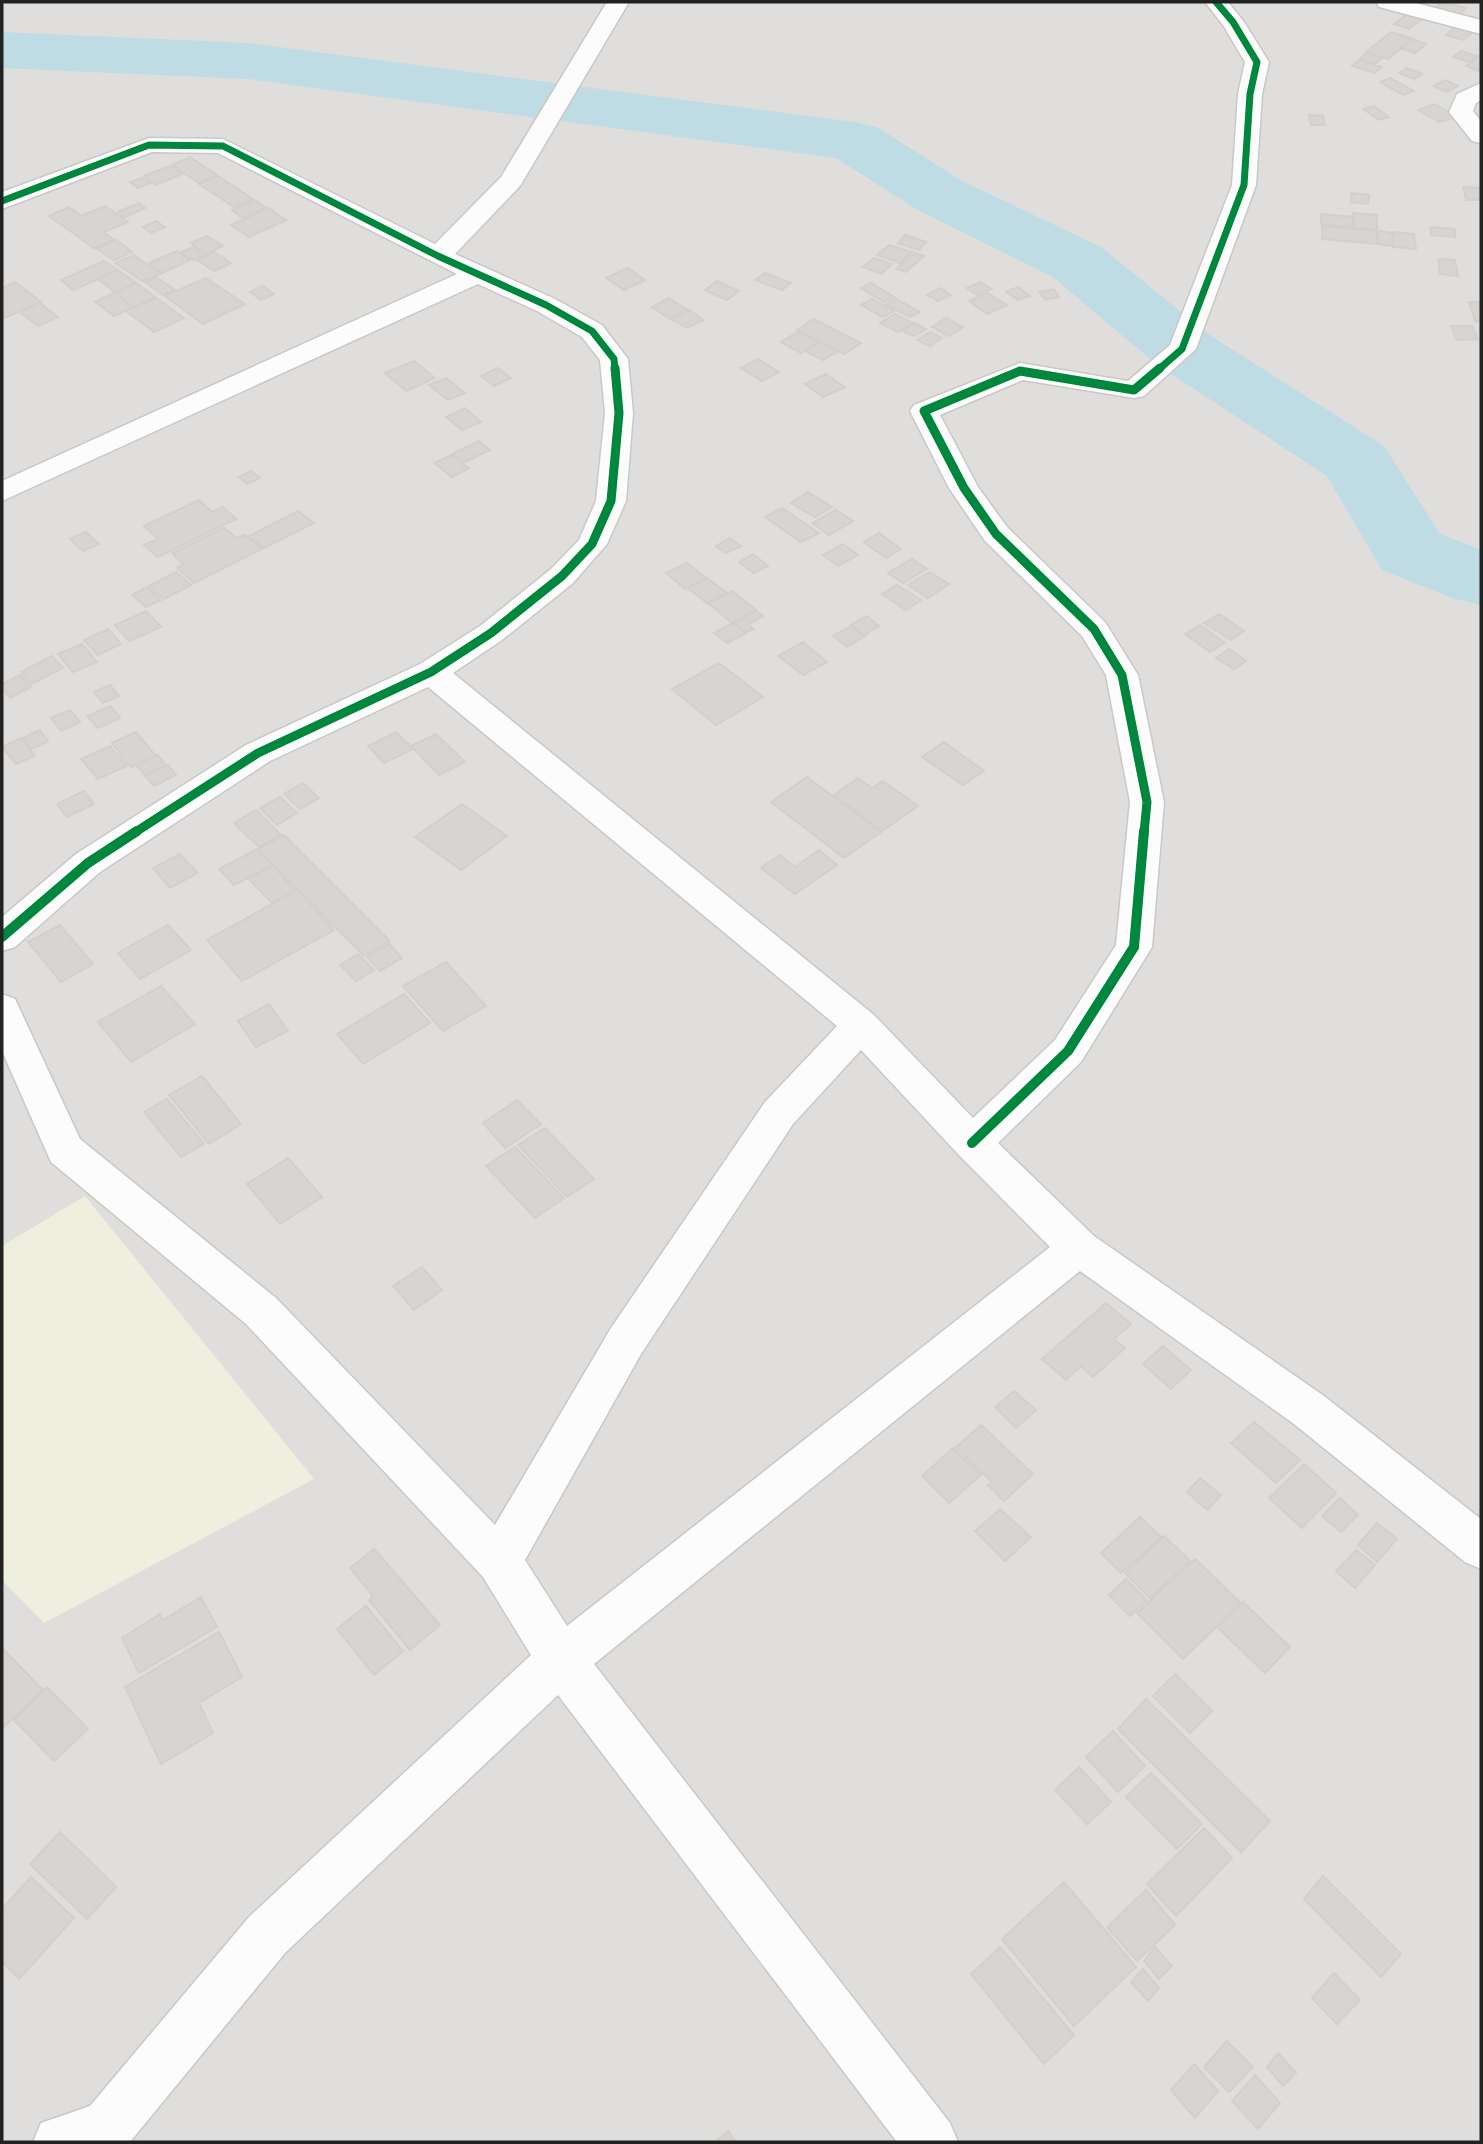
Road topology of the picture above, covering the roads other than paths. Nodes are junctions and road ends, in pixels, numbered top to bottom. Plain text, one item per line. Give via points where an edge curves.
1 (618, 2) edge
2 (1216, 2) edge
3 (1387, 2) edge
4 (1481, 27) edge
5 (1481, 90) edge
6 (1481, 136) edge
7 (2, 201) edge
8 (438, 256) junction
9 (477, 275) junction
10 (2, 492) edge
11 (430, 672) junction
12 (2, 937) edge
13 (2, 1009) edge
14 (861, 1025) junction
15 (972, 1143) junction
16 (1079, 1248) junction
17 (1481, 1547) edge
18 (499, 1561) junction
19 (561, 1660) junction
20 (60, 2142) edge
21 (931, 2142) edge

1 - 8 street via 511,181
2 - 15 street via 1256,62 1244,186 1182,349 1134,390 1020,371 924,411 964,488 996,534 1094,629 1122,675 1147,802 1134,947 1068,1051
3 - 4 street
5 - 6 street via 1465,99 1461,112
7 - 8 street via 149,145 223,146
8 - 9 street
9 - 10 street
9 - 11 street via 592,331 614,359 620,413 611,501 593,544 562,576 491,633
11 - 12 street via 258,753 88,863
11 - 14 street
13 - 18 street via 65,1150 261,1311
14 - 15 street
14 - 18 street via 779,1113 626,1340
15 - 16 street
16 - 17 street via 1309,1410
16 - 19 street
18 - 19 street
19 - 20 street via 267,1935 106,2129
19 - 21 street

